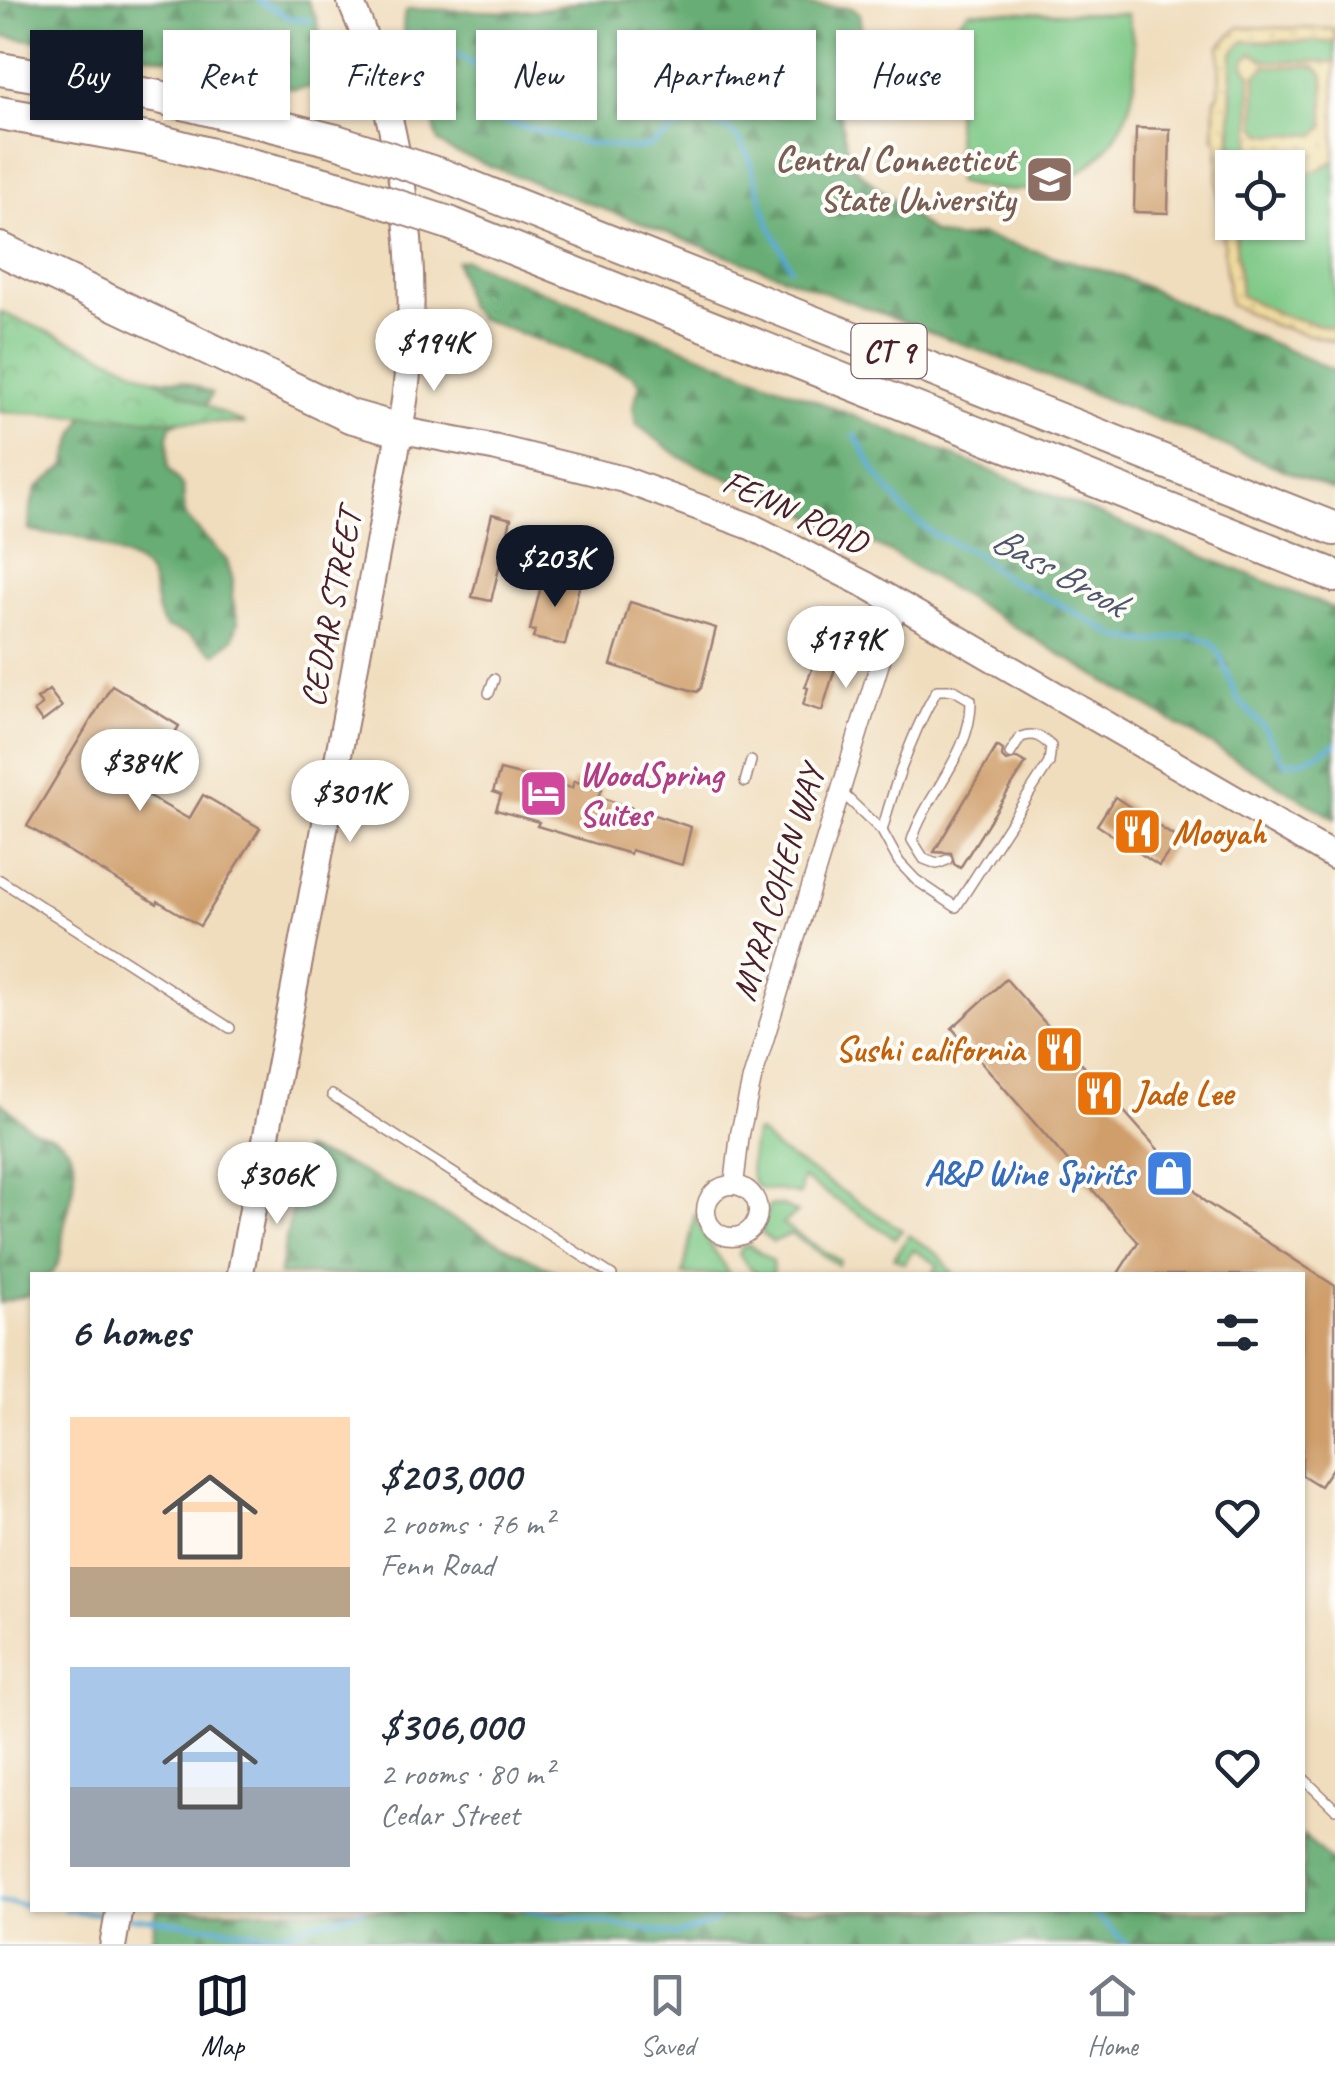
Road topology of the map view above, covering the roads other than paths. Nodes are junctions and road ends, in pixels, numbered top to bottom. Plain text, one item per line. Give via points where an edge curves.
1 (350, 0) edge
2 (0, 69) edge
3 (0, 113) edge
4 (0, 249) edge
5 (400, 430) junction
6 (1335, 530) edge
7 (1335, 576) edge
8 (898, 604) junction
9 (494, 679) dead end
10 (490, 693) dead end
11 (1010, 754) dead end
12 (751, 762) dead end
13 (745, 782) dead end
14 (840, 792) junction
15 (882, 830) junction
16 (1335, 857) edge
17 (946, 860) dead end
18 (0, 880) edge
19 (230, 1028) dead end
20 (332, 1095) dead end
21 (734, 1185) dead end
22 (241, 1272) edge
23 (607, 1272) edge
24 (1305, 1780) edge
25 (1335, 1809) edge
26 (119, 1912) edge
27 (113, 1944) edge

1 - 5 main road, CEDAR STREET via 371,55 404,208 410,352
2 - 6 highway, CT 9, bridge via 159,97 441,175
3 - 7 highway, CT 9, bridge via 158,141 448,223
4 - 5 highway via 350,416
5 - 8 main road, FENN ROAD via 547,460 675,497 763,532
5 - 22 main road, CEDAR STREET
8 - 14 street, MYRA COHEN WAY
8 - 16 main road, FENN ROAD
9 - 10 lane
11 - 15 lane via 1030,734 1051,746 1049,763 956,907 916,880
12 - 13 lane
14 - 15 lane
14 - 21 street, MYRA COHEN WAY via 752,1079
15 - 17 lane via 926,708 937,690 954,690 970,700 971,723 912,840 924,859
18 - 19 lane
20 - 23 lane
24 - 25 lane
26 - 27 main road

